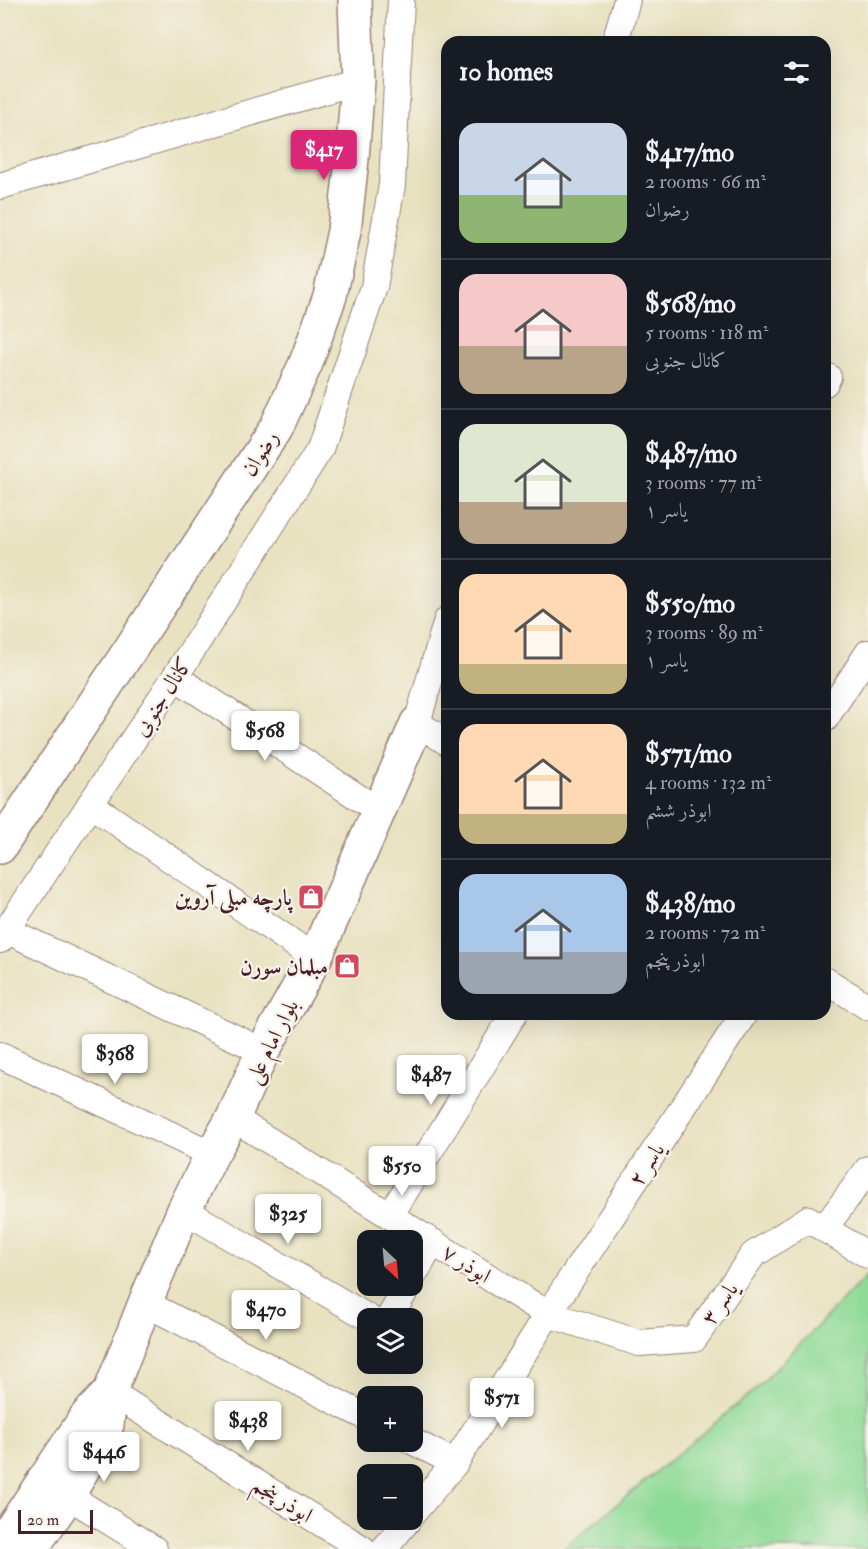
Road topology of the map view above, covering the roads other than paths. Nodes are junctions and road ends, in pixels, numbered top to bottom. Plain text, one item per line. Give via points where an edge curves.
1 (355, 0) edge
2 (401, 0) edge
3 (627, 0) edge
4 (617, 36) edge
5 (358, 81) junction
6 (0, 186) edge
7 (441, 641) edge
8 (868, 653) edge
9 (175, 677) junction
10 (831, 710) edge
11 (417, 723) junction
12 (441, 738) edge
13 (90, 804) junction
14 (379, 811) junction
15 (0, 847) edge
16 (3, 935) edge
17 (315, 958) junction
18 (831, 983) edge
19 (867, 1003) edge
20 (510, 1020) edge
21 (740, 1020) edge
22 (263, 1051) junction
23 (0, 1055) edge
24 (233, 1118) junction
25 (212, 1154) junction
26 (868, 1169) edge
27 (184, 1210) junction
28 (393, 1217) junction
29 (824, 1229) junction
30 (433, 1242) junction
31 (868, 1255) edge
32 (423, 1259) edge
33 (145, 1303) junction
34 (357, 1311) edge
35 (548, 1314) junction
36 (110, 1392) junction
37 (357, 1412) edge
38 (423, 1447) edge
39 (455, 1463) junction
40 (68, 1496) junction
41 (423, 1501) edge
42 (400, 1530) edge
43 (0, 1546) edge
44 (31, 1549) edge
45 (154, 1549) edge
46 (363, 1549) edge
47 (384, 1549) edge

1 - 5 street, رضوان
2 - 9 street, کانال جنوبی via 392,185 376,276 320,449
3 - 4 street
5 - 6 street
5 - 15 street, رضوان via 344,231 330,296 306,363 276,428
7 - 11 street, بلوار امام علی
8 - 10 street
9 - 13 street, کانال جنوبی
9 - 14 street
11 - 12 street
11 - 14 street, بلوار امام علی
13 - 16 street, کانال جنوبی
13 - 17 street
14 - 17 street, بلوار امام علی
16 - 22 street
17 - 22 street, بلوار امام علی
18 - 19 street
20 - 28 street via 396,1206
21 - 35 street, یاسر ۲
22 - 24 street, بلوار امام علی
23 - 25 street
24 - 25 street, بلوار امام علی
24 - 28 street, ابوذر ۷
25 - 27 street, بلوار امام علی
26 - 29 street
27 - 33 street, بلوار امام علی
27 - 34 street
28 - 30 street, ابوذر ۷
29 - 31 street, یاسر ۳
29 - 35 street, یاسر ۳ via 808,1219 753,1255 694,1339 639,1343
30 - 32 street
30 - 35 street, ابوذر ۷
33 - 36 street, بلوار امام علی
33 - 37 street
35 - 39 street, یاسر ۲
36 - 40 street, بلوار امام علی via 107,1425
36 - 43 street, بلوار امام علی via 87,1416
36 - 46 street, ابوذر پنجم
38 - 39 street
39 - 41 street, یاسر ۲
40 - 44 street, بلوار امام علی
40 - 45 street
42 - 47 street

